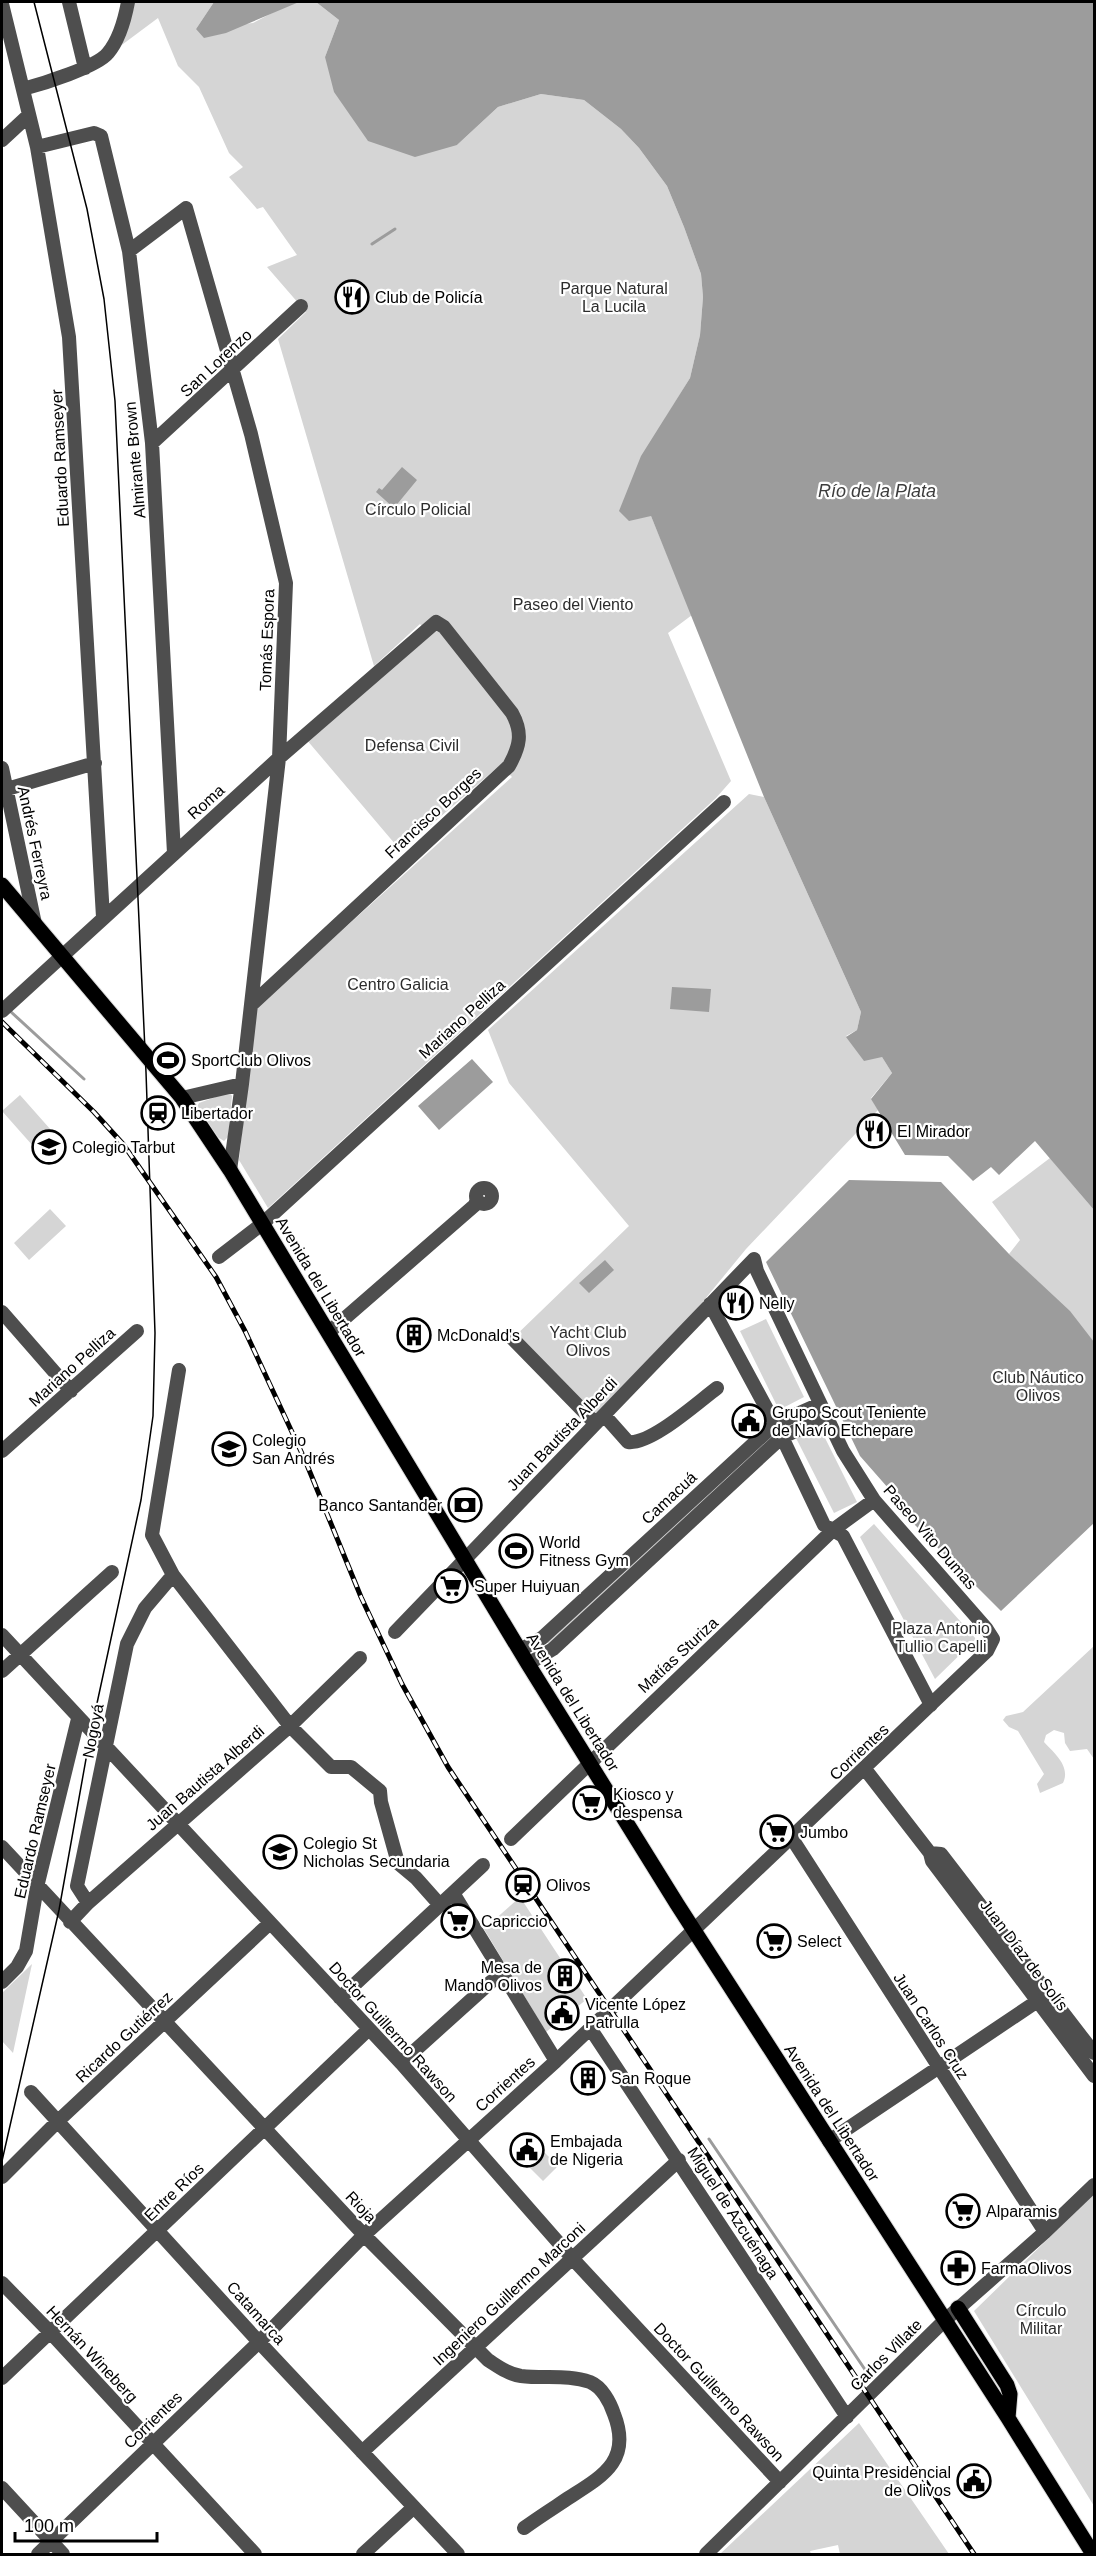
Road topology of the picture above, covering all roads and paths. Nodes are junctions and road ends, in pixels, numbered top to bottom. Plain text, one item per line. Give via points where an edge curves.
1 (69, 2) edge
2 (128, 2) edge
3 (2, 4) edge
4 (85, 68) junction
5 (23, 89) junction
6 (29, 115) junction
7 (2, 140) edge
8 (37, 147) junction
9 (129, 251) junction
10 (301, 306) dead end
11 (232, 371) junction
12 (152, 443) junction
13 (436, 622) joint
14 (279, 758) junction
15 (95, 763) junction
16 (2, 768) edge
17 (4, 791) edge
18 (724, 802) dead end
19 (174, 853) junction
20 (2, 885) edge
21 (104, 917) junction
22 (35, 924) junction
23 (62, 955) junction
24 (2, 991) edge
25 (13, 1001) junction
26 (251, 1005) junction
27 (2, 1011) edge
28 (242, 1084) junction
29 (182, 1098) junction
30 (230, 1170) junction
31 (478, 1203) dead end
32 (262, 1224) junction
33 (219, 1257) dead end
34 (754, 1259) joint
35 (710, 1304) junction
36 (2, 1312) edge
37 (137, 1331) dead end
38 (329, 1332) junction
39 (510, 1336) dead end
40 (179, 1370) dead end
41 (717, 1388) dead end
42 (71, 1391) junction
43 (820, 1404) junction
44 (827, 1417) junction
45 (599, 1419) junction
46 (775, 1424) junction
47 (782, 1437) junction
48 (2, 1451) edge
49 (702, 1490) junction
50 (874, 1500) junction
51 (712, 1501) junction
52 (833, 1530) junction
53 (464, 1559) junction
54 (112, 1572) dead end
55 (173, 1575) junction
56 (591, 1592) junction
57 (601, 1604) junction
58 (395, 1632) dead end
59 (2, 1635) edge
60 (993, 1639) joint
61 (19, 1654) junction
62 (524, 1657) junction
63 (360, 1658) dead end
64 (2, 1671) edge
65 (932, 1705) junction
66 (78, 1719) junction
67 (290, 1726) junction
68 (107, 1746) junction
69 (589, 1762) junction
70 (865, 1769) junction
71 (179, 1823) junction
72 (791, 1837) junction
73 (511, 1839) dead end
74 (2, 1847) edge
75 (483, 1865) dead end
76 (37, 1887) junction
77 (453, 1893) junction
78 (88, 1903) junction
79 (440, 1905) junction
80 (70, 1922) junction
81 (270, 1923) junction
82 (693, 1928) junction
83 (502, 1972) junction
84 (2, 1982) edge
85 (340, 1998) junction
86 (1043, 1998) junction
87 (164, 2022) junction
88 (590, 2028) junction
89 (369, 2029) junction
90 (1095, 2053) edge
91 (556, 2061) junction
92 (400, 2064) junction
93 (939, 2069) junction
94 (1095, 2076) edge
95 (31, 2092) dead end
96 (58, 2121) junction
97 (264, 2128) junction
98 (467, 2140) junction
99 (829, 2141) junction
100 (679, 2160) junction
101 (2, 2177) edge
102 (1095, 2185) edge
103 (158, 2229) junction
104 (1045, 2232) junction
105 (364, 2235) junction
106 (572, 2258) junction
107 (2, 2283) edge
108 (958, 2308) junction
109 (944, 2321) junction
110 (50, 2332) junction
111 (259, 2342) junction
112 (476, 2346) junction
113 (2, 2378) edge
114 (847, 2417) junction
115 (1008, 2418) junction
116 (152, 2444) junction
117 (362, 2452) junction
118 (780, 2482) junction
119 (2, 2488) edge
120 (414, 2507) junction
121 (524, 2528) dead end
122 (51, 2542) junction
123 (38, 2554) edge
124 (63, 2554) edge
125 (255, 2554) edge
126 (363, 2554) edge
127 (458, 2554) edge
128 (706, 2554) edge
129 (1093, 2554) edge

1 - 4 street
2 - 4 street via 108,54
3 - 5 street, Eduardo Ramseyer
4 - 5 street
5 - 6 street, Eduardo Ramseyer
6 - 7 street
6 - 8 street, Eduardo Ramseyer
8 - 9 street, Almirante Brown via 94,133 101,136
8 - 15 street, Eduardo Ramseyer via 69,337
9 - 11 street, Tomás Espora via 186,208
9 - 12 street, Almirante Brown
10 - 11 street, San Lorenzo
11 - 12 street, San Lorenzo
11 - 14 street, Tomás Espora via 256,453 286,583
12 - 19 street, Almirante Brown
13 - 14 street, Roma
13 - 26 street, Francisco Borges via 512,713 521,740 517,752 509,766
14 - 19 street, Roma
14 - 26 street, Tomás Espora
15 - 17 street
15 - 21 street, Eduardo Ramseyer
16 - 17 street, Andrés Ferreyra
17 - 22 street, Andrés Ferreyra
18 - 32 street, Mariano Pelliza
19 - 21 street, Roma
20 - 22 main road, Avenida del Libertador
21 - 23 street, Roma
22 - 23 main road, Avenida del Libertador
23 - 25 street, Roma
23 - 29 main road, Avenida del Libertador
24 - 25 street
25 - 27 street, Roma
26 - 28 street, Tomás Espora
28 - 29 street
28 - 30 street, Tomás Espora
29 - 30 main road, Avenida del Libertador
30 - 32 main road, Avenida del Libertador
31 - 38 street
32 - 33 street, Mariano Pelliza
32 - 38 main road, Avenida del Libertador
34 - 35 street, Juan Bautista Alberdi
34 - 43 street, Paseo Vito Dumas
35 - 45 street, Juan Bautista Alberdi
35 - 46 street
36 - 42 street
37 - 42 street, Mariano Pelliza
38 - 53 main road, Avenida del Libertador
39 - 45 street
40 - 55 street via 152,1535
41 - 45 street via 660,1431 634,1442 628,1442
42 - 48 street, Mariano Pelliza
43 - 44 street, Paseo Vito Dumas
43 - 46 street, Camacuá
44 - 47 street, Camacuá
44 - 50 street, Paseo Vito Dumas
45 - 53 street, Juan Bautista Alberdi
46 - 47 street
46 - 49 street, Camacuá
47 - 51 street, Camacuá
47 - 52 street via 824,1525
49 - 51 street
49 - 56 street, Camacuá
50 - 52 street, Matías Sturiza
50 - 60 street, Paseo Vito Dumas
51 - 57 street, Camacuá
52 - 65 street via 843,1536
52 - 69 street, Matías Sturiza
53 - 58 street, Juan Bautista Alberdi
53 - 62 main road, Avenida del Libertador
54 - 61 street
55 - 67 street
55 - 68 street, Nogoyá via 145,1608 127,1644
56 - 57 street
56 - 62 street, Camacuá
57 - 62 street, Camacuá via 553,1649
59 - 61 street, Doctor Guillermo Rawson
60 - 65 street, Corrientes via 987,1651
61 - 64 street
61 - 66 street, Doctor Guillermo Rawson
62 - 69 main road, Avenida del Libertador
63 - 67 street, Juan Bautista Alberdi
65 - 70 street, Corrientes
66 - 68 street, Doctor Guillermo Rawson
66 - 76 street, Eduardo Ramseyer
67 - 71 street, Juan Bautista Alberdi
67 - 79 street via 331,1767 351,1767 380,1791 398,1863
68 - 71 street, Doctor Guillermo Rawson
68 - 78 street, Nogoyá via 77,1886
69 - 73 street, Matías Sturiza
69 - 82 main road, Avenida del Libertador
70 - 72 street, Corrientes
70 - 86 street, Juan Díaz de Solís via 930,1853 932,1861
71 - 78 street, Juan Bautista Alberdi
71 - 81 street, Doctor Guillermo Rawson
72 - 82 street, Corrientes
72 - 93 street, Juan Carlos Cruz
74 - 76 street, Rioja
75 - 77 street
76 - 80 street, Rioja
76 - 84 street, Eduardo Ramseyer via 26,1951
77 - 79 street
77 - 83 street
78 - 80 street, Juan Bautista Alberdi
79 - 85 street
80 - 87 street, Rioja
81 - 85 street, Doctor Guillermo Rawson
81 - 87 street, Ricardo Gutiérrez
82 - 88 street, Corrientes
82 - 99 main road, Avenida del Libertador
83 - 91 street
83 - 92 street
85 - 89 street, Doctor Guillermo Rawson
86 - 90 street, Juan Díaz de Solís
86 - 93 street
86 - 94 street, Juan Díaz de Solís
87 - 96 street, Ricardo Gutiérrez
87 - 97 street, Rioja
88 - 91 street, Corrientes
88 - 100 street, Miguel de Azcuénaga
89 - 92 street, Doctor Guillermo Rawson
89 - 97 street, Entre Ríos
91 - 98 street, Corrientes
92 - 98 street, Doctor Guillermo Rawson
93 - 99 street
93 - 104 street, Juan Carlos Cruz
95 - 96 street, Catamarca
96 - 101 street, Ricardo Gutiérrez
96 - 103 street, Catamarca
97 - 103 street, Entre Ríos
97 - 105 street, Rioja
98 - 105 street, Corrientes
98 - 106 street, Doctor Guillermo Rawson
99 - 109 main road, Avenida del Libertador
100 - 106 street, Ingeniero Guillermo Marconi
100 - 114 street, Miguel de Azcuénaga
102 - 104 street, Carlos Villate
103 - 110 street, Entre Ríos
103 - 111 street, Catamarca
104 - 108 street, Carlos Villate
105 - 111 street, Corrientes
105 - 112 street, Rioja
106 - 112 street, Ingeniero Guillermo Marconi
106 - 118 street, Doctor Guillermo Rawson
107 - 110 street, Hernán Wineberg
108 - 109 street, Carlos Villate
108 - 115 main road via 1007,2385
109 - 114 street, Carlos Villate
109 - 115 main road, Avenida del Libertador
110 - 113 street, Entre Ríos
110 - 116 street, Hernán Wineberg
111 - 116 street, Corrientes
111 - 117 street, Catamarca
112 - 117 street, Ingeniero Guillermo Marconi
112 - 121 street, Rioja via 488,2360 520,2376 559,2376 591,2383 608,2399 616,2420 620,2438 615,2460 604,2476
114 - 118 street, Carlos Villate
115 - 129 main road, Avenida del Libertador
116 - 122 street, Corrientes
116 - 125 street, Hernán Wineberg
117 - 120 street, Catamarca
118 - 128 street, Carlos Villate
119 - 122 street
120 - 126 street
120 - 127 street, Catamarca
122 - 123 street, Corrientes
122 - 124 street

